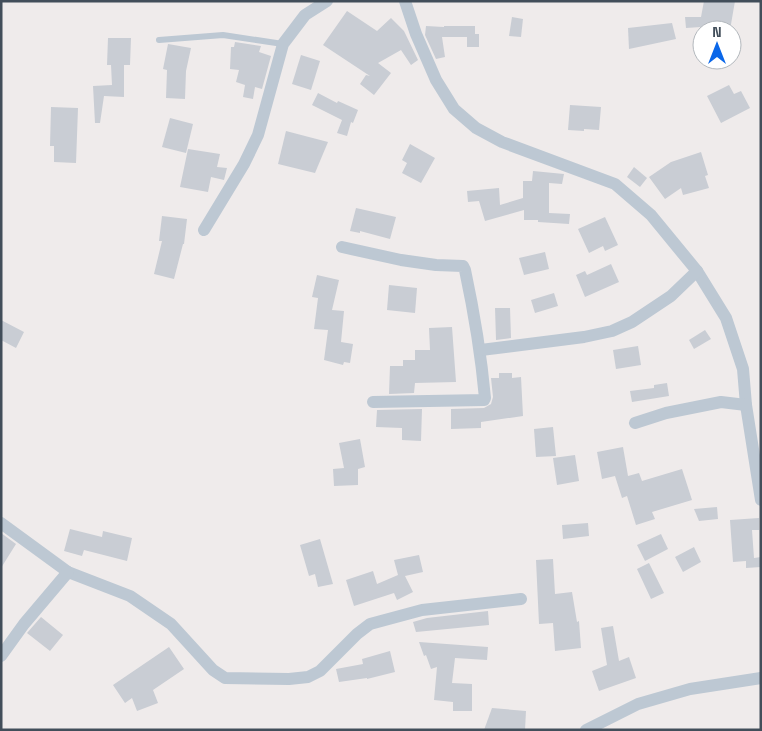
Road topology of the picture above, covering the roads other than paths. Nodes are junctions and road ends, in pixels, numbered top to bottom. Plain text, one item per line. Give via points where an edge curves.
1 (327, 1) edge
2 (405, 1) edge
3 (159, 40) dead end
4 (282, 44) junction
5 (204, 230) dead end
6 (342, 247) dead end
7 (697, 271) junction
8 (481, 350) junction
9 (373, 402) dead end
10 (746, 405) junction
11 (635, 423) dead end
12 (758, 457) edge
13 (761, 500) edge
14 (1, 523) edge
15 (68, 572) junction
16 (520, 599) dead end
17 (1, 656) edge
18 (761, 678) edge
19 (586, 730) edge

1 - 4 street via 305,15
2 - 7 street via 436,80 454,109 476,128 502,142 615,184 651,215
3 - 4 lane via 223,35
4 - 5 street via 258,135
6 - 8 street via 401,260 463,266
7 - 8 street via 671,296 612,331
7 - 10 street via 726,318 743,369
8 - 9 street via 484,400
10 - 11 street via 721,402
10 - 12 street
12 - 13 street
14 - 15 street
15 - 16 street via 130,596 171,624 213,670 225,678 308,677 320,671 370,624 422,610
15 - 17 street
18 - 19 street via 690,690 638,704

